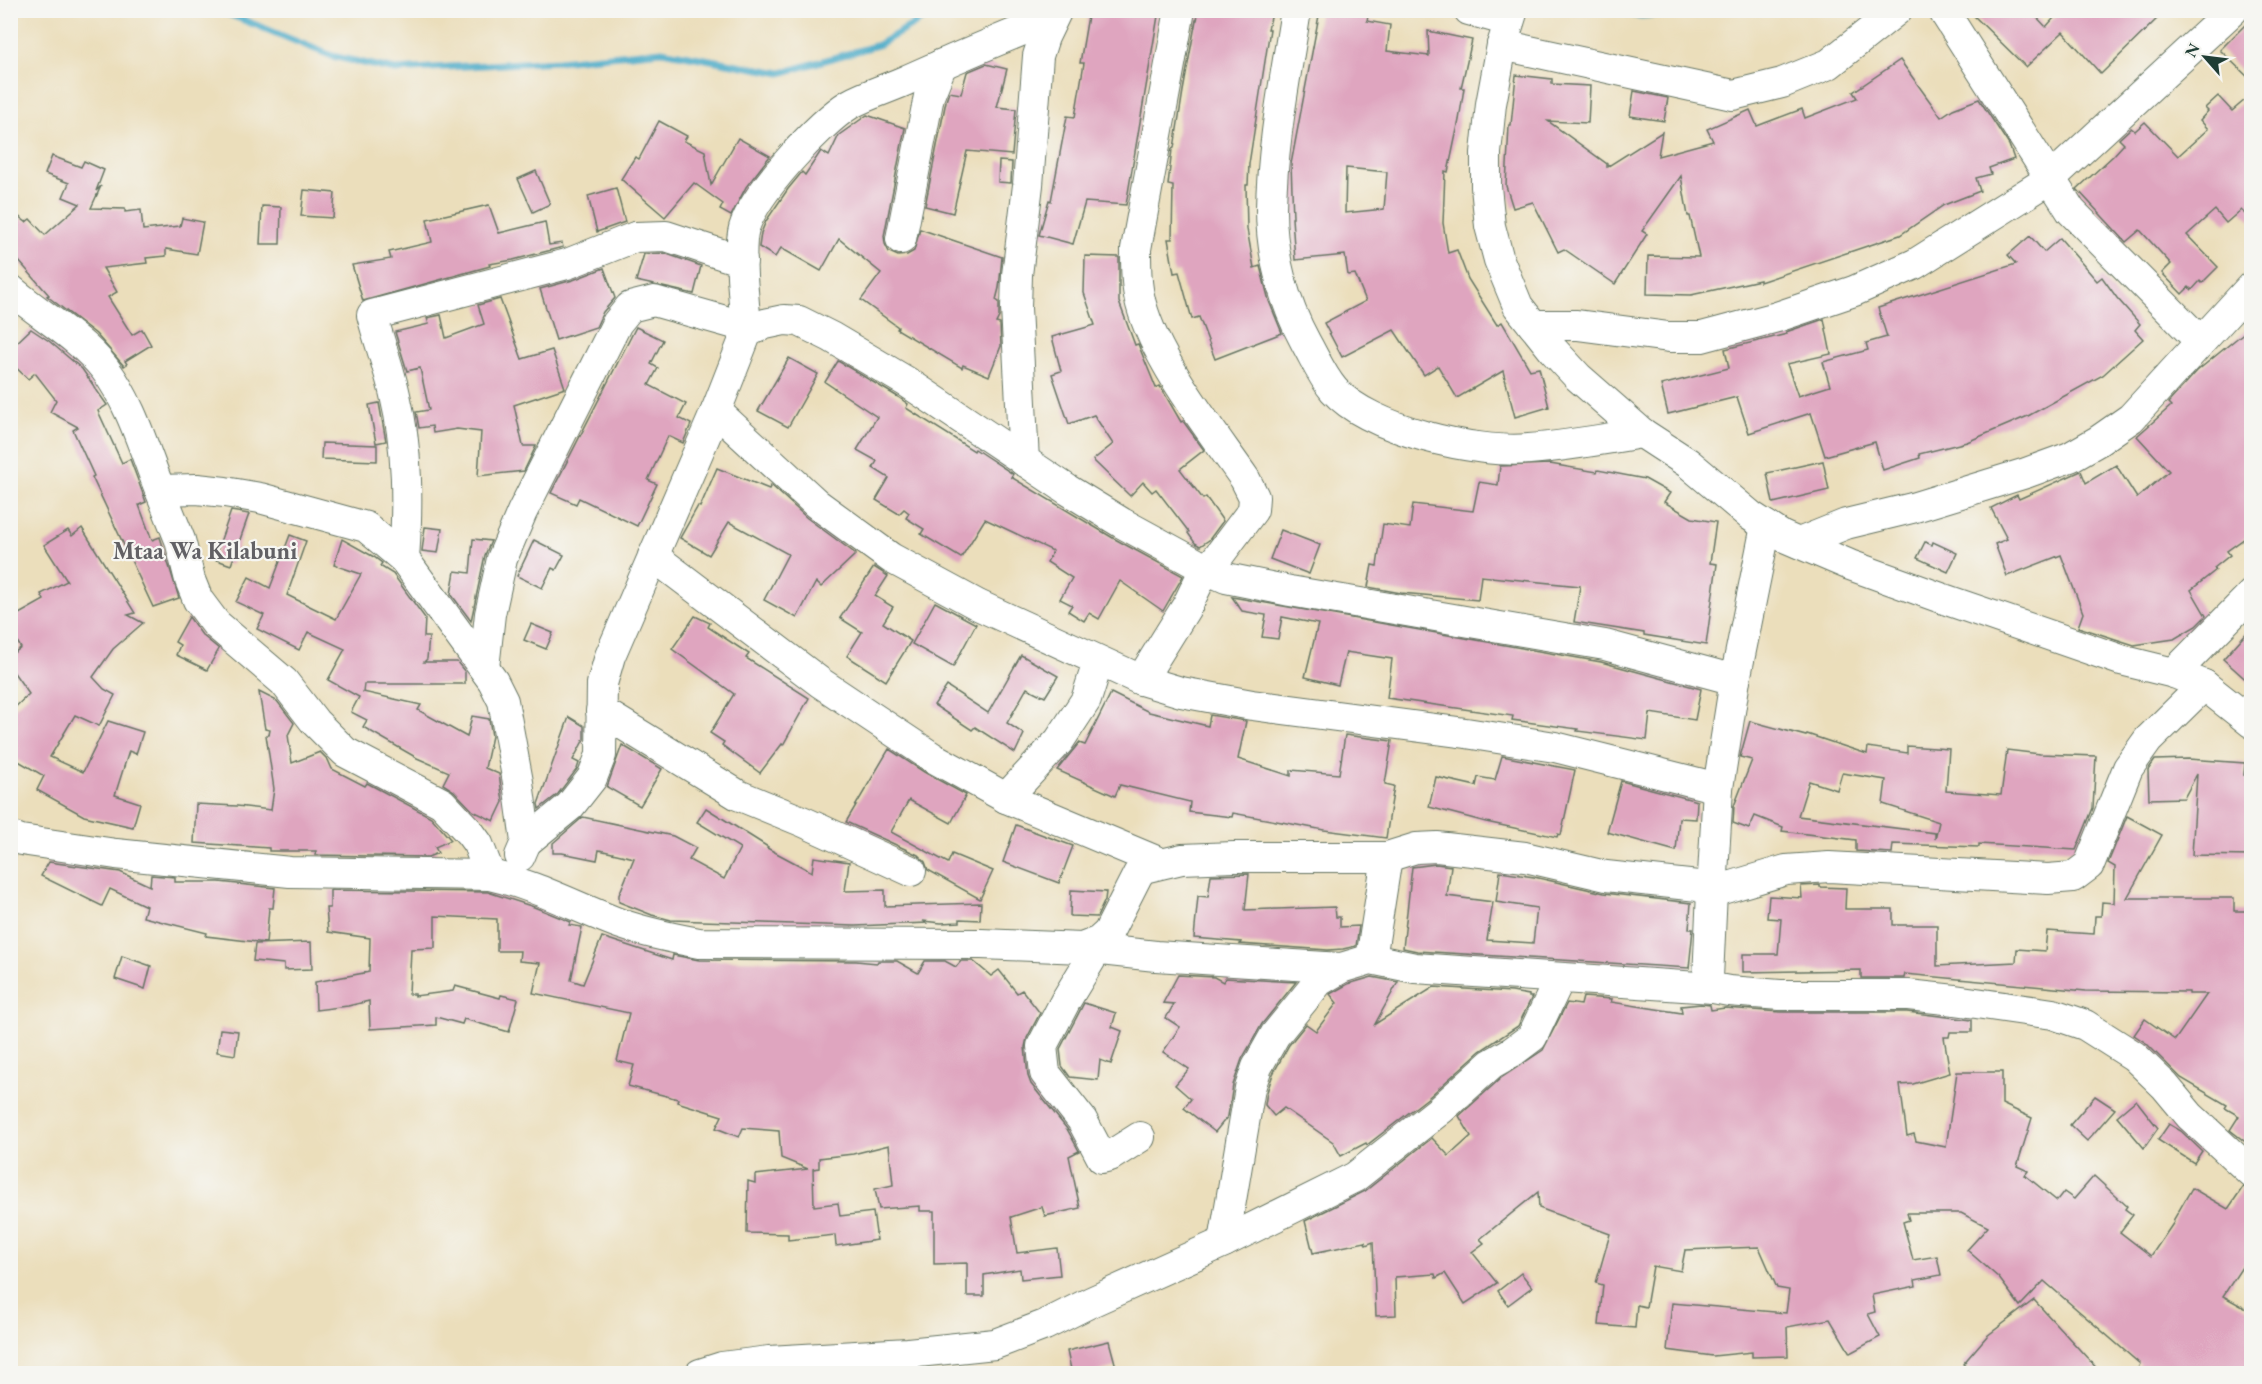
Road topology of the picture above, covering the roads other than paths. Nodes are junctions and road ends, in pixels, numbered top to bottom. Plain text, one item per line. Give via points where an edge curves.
1 (1180, 10) edge
2 (1296, 10) edge
3 (1469, 10) edge
4 (1897, 10) edge
5 (1943, 10) edge
6 (2233, 10) edge
7 (1054, 15) edge
8 (1508, 26) edge
9 (942, 64) junction
10 (2050, 179) junction
11 (901, 239) dead end
12 (742, 261) junction
13 (2252, 286) edge
14 (10, 290) edge
15 (1533, 325) junction
16 (747, 330) junction
17 (2200, 341) junction
18 (716, 411) junction
19 (1642, 433) junction
20 (1024, 460) junction
21 (160, 490) junction
22 (1766, 526) junction
23 (1799, 543) junction
24 (654, 556) junction
25 (404, 560) junction
26 (1206, 570) junction
27 (2252, 594) edge
28 (1098, 662) junction
29 (484, 668) junction
30 (2174, 673) junction
31 (1141, 680) junction
32 (1735, 680) junction
33 (2204, 685) junction
34 (601, 711) junction
35 (2252, 723) edge
36 (1718, 788) junction
37 (1006, 798) junction
38 (10, 836) edge
39 (526, 842) junction
40 (1387, 857) junction
41 (1161, 863) junction
42 (911, 871) dead end
43 (501, 877) junction
44 (1712, 892) junction
45 (1090, 948) junction
46 (1371, 958) junction
47 (1341, 968) junction
48 (1560, 978) junction
49 (1713, 988) junction
50 (1140, 1137) dead end
51 (2252, 1173) edge
52 (1224, 1242) junction
53 (700, 1374) edge

1 - 26 street via 1136,249 1137,284 1148,326 1170,367 1254,497 1253,510
2 - 19 street via 1272,183 1273,241 1295,323 1335,391 1352,406 1407,432 1481,447 1528,450
3 - 8 street
4 - 8 street via 1829,64 1782,83 1733,95
5 - 10 street
6 - 10 street
7 - 9 street
7 - 20 street via 1038,56 1017,275
8 - 15 street via 1491,104 1486,197 1490,226 1508,286
9 - 11 street via 929,96
9 - 12 street via 851,104 829,120 763,194 745,226
10 - 15 street via 1915,264 1854,291 1777,317 1702,337 1669,337 1577,325
10 - 17 street via 2071,211
12 - 16 street
12 - 25 street via 666,236 635,237 567,264 372,315 401,425 408,506
13 - 17 street
14 - 21 street via 78,342 105,369 128,408
15 - 19 street via 1578,377
16 - 18 street
16 - 20 street via 784,320 799,321 907,382
16 - 29 street via 654,301 630,307 617,323 502,559
17 - 23 street via 2131,418 2070,457 1912,508 1846,524
18 - 24 street
18 - 28 street via 817,504 891,558
19 - 22 street via 1688,463
20 - 26 street via 1122,523
21 - 25 street via 225,492 335,517 366,527
21 - 43 street via 198,600 216,624 284,682 345,752 442,803 470,832
22 - 23 street
22 - 32 street
23 - 30 street via 1870,573 2067,642
24 - 34 street via 610,656 602,684
24 - 37 street via 846,700 932,757
25 - 29 street
26 - 31 street
26 - 32 street via 1290,591 1605,645
27 - 30 street
28 - 31 street
28 - 37 street via 1086,700 1059,741
29 - 39 street via 502,701
30 - 33 street
31 - 36 street via 1252,705 1555,747
32 - 36 street
33 - 35 street
33 - 44 street via 2148,740 2128,768 2089,864 2073,877 2048,879 1829,867 1786,870
34 - 39 street via 601,755 592,778 570,806
34 - 42 street via 738,795
36 - 44 street
37 - 41 street
38 - 43 street via 62,847 233,868
39 - 43 street
40 - 41 street via 1234,856
40 - 44 street via 1416,848 1455,848 1525,857 1606,876 1698,886
40 - 46 street
41 - 45 street via 1138,874 1108,933
43 - 45 street via 620,923 699,943
44 - 49 street via 1708,978
45 - 47 street
45 - 50 street via 1042,1046 1045,1073 1082,1120 1102,1158
46 - 47 street
46 - 48 street via 1415,968
47 - 52 street via 1319,981 1296,1007 1257,1067
48 - 49 street
48 - 52 street via 1532,1037 1491,1064 1365,1170
49 - 51 street via 1780,995 1919,996 2053,1014 2085,1025 2134,1056 2190,1116
52 - 53 street via 995,1344 769,1361

